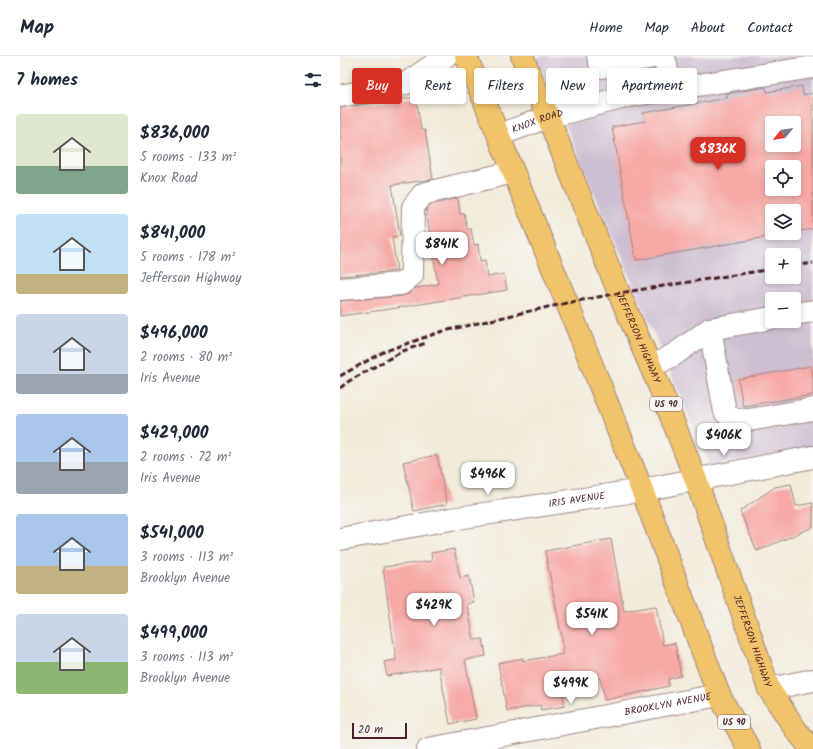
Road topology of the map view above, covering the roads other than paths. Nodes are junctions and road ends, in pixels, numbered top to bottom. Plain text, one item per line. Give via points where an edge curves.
1 (446, 56) edge
2 (466, 56) edge
3 (522, 56) edge
4 (598, 56) edge
5 (658, 56) edge
6 (664, 56) edge
7 (813, 67) edge
8 (666, 68) edge
9 (697, 86) edge
10 (340, 96) edge
11 (607, 102) edge
12 (548, 117) junction
13 (499, 135) junction
14 (513, 172) junction
15 (340, 289) edge
16 (813, 311) edge
17 (801, 313) edge
18 (765, 319) edge
19 (710, 329) junction
20 (651, 367) junction
21 (813, 409) edge
22 (813, 457) edge
23 (696, 480) junction
24 (642, 490) junction
25 (340, 539) edge
26 (813, 680) edge
27 (770, 689) junction
28 (719, 695) junction
29 (428, 749) edge
30 (749, 749) edge
31 (812, 749) edge

1 - 10 street via 407,83
2 - 13 main road, US 90
3 - 12 main road, JEFFERSON HIGHWAY / US 90
4 - 5 street via 601,67
6 - 8 street
7 - 9 street, KNOX ROAD
11 - 12 street, KNOX ROAD
12 - 13 street, KNOX ROAD
12 - 20 main road, JEFFERSON HIGHWAY / US 90
13 - 14 main road, US 90
14 - 15 street via 423,194 413,207 412,275 401,284
14 - 24 main road, US 90
16 - 17 street
18 - 19 street
19 - 20 street via 675,354
19 - 21 street via 725,412 734,420
20 - 23 main road, JEFFERSON HIGHWAY / US 90
22 - 23 street, IRIS AVENUE
23 - 24 street, IRIS AVENUE
23 - 27 main road, JEFFERSON HIGHWAY / US 90
24 - 25 street, IRIS AVENUE
24 - 28 main road, US 90
26 - 27 street
27 - 31 main road, JEFFERSON HIGHWAY / US 90 via 796,730
28 - 29 street, BROOKLYN AVENUE
28 - 30 main road, US 90

